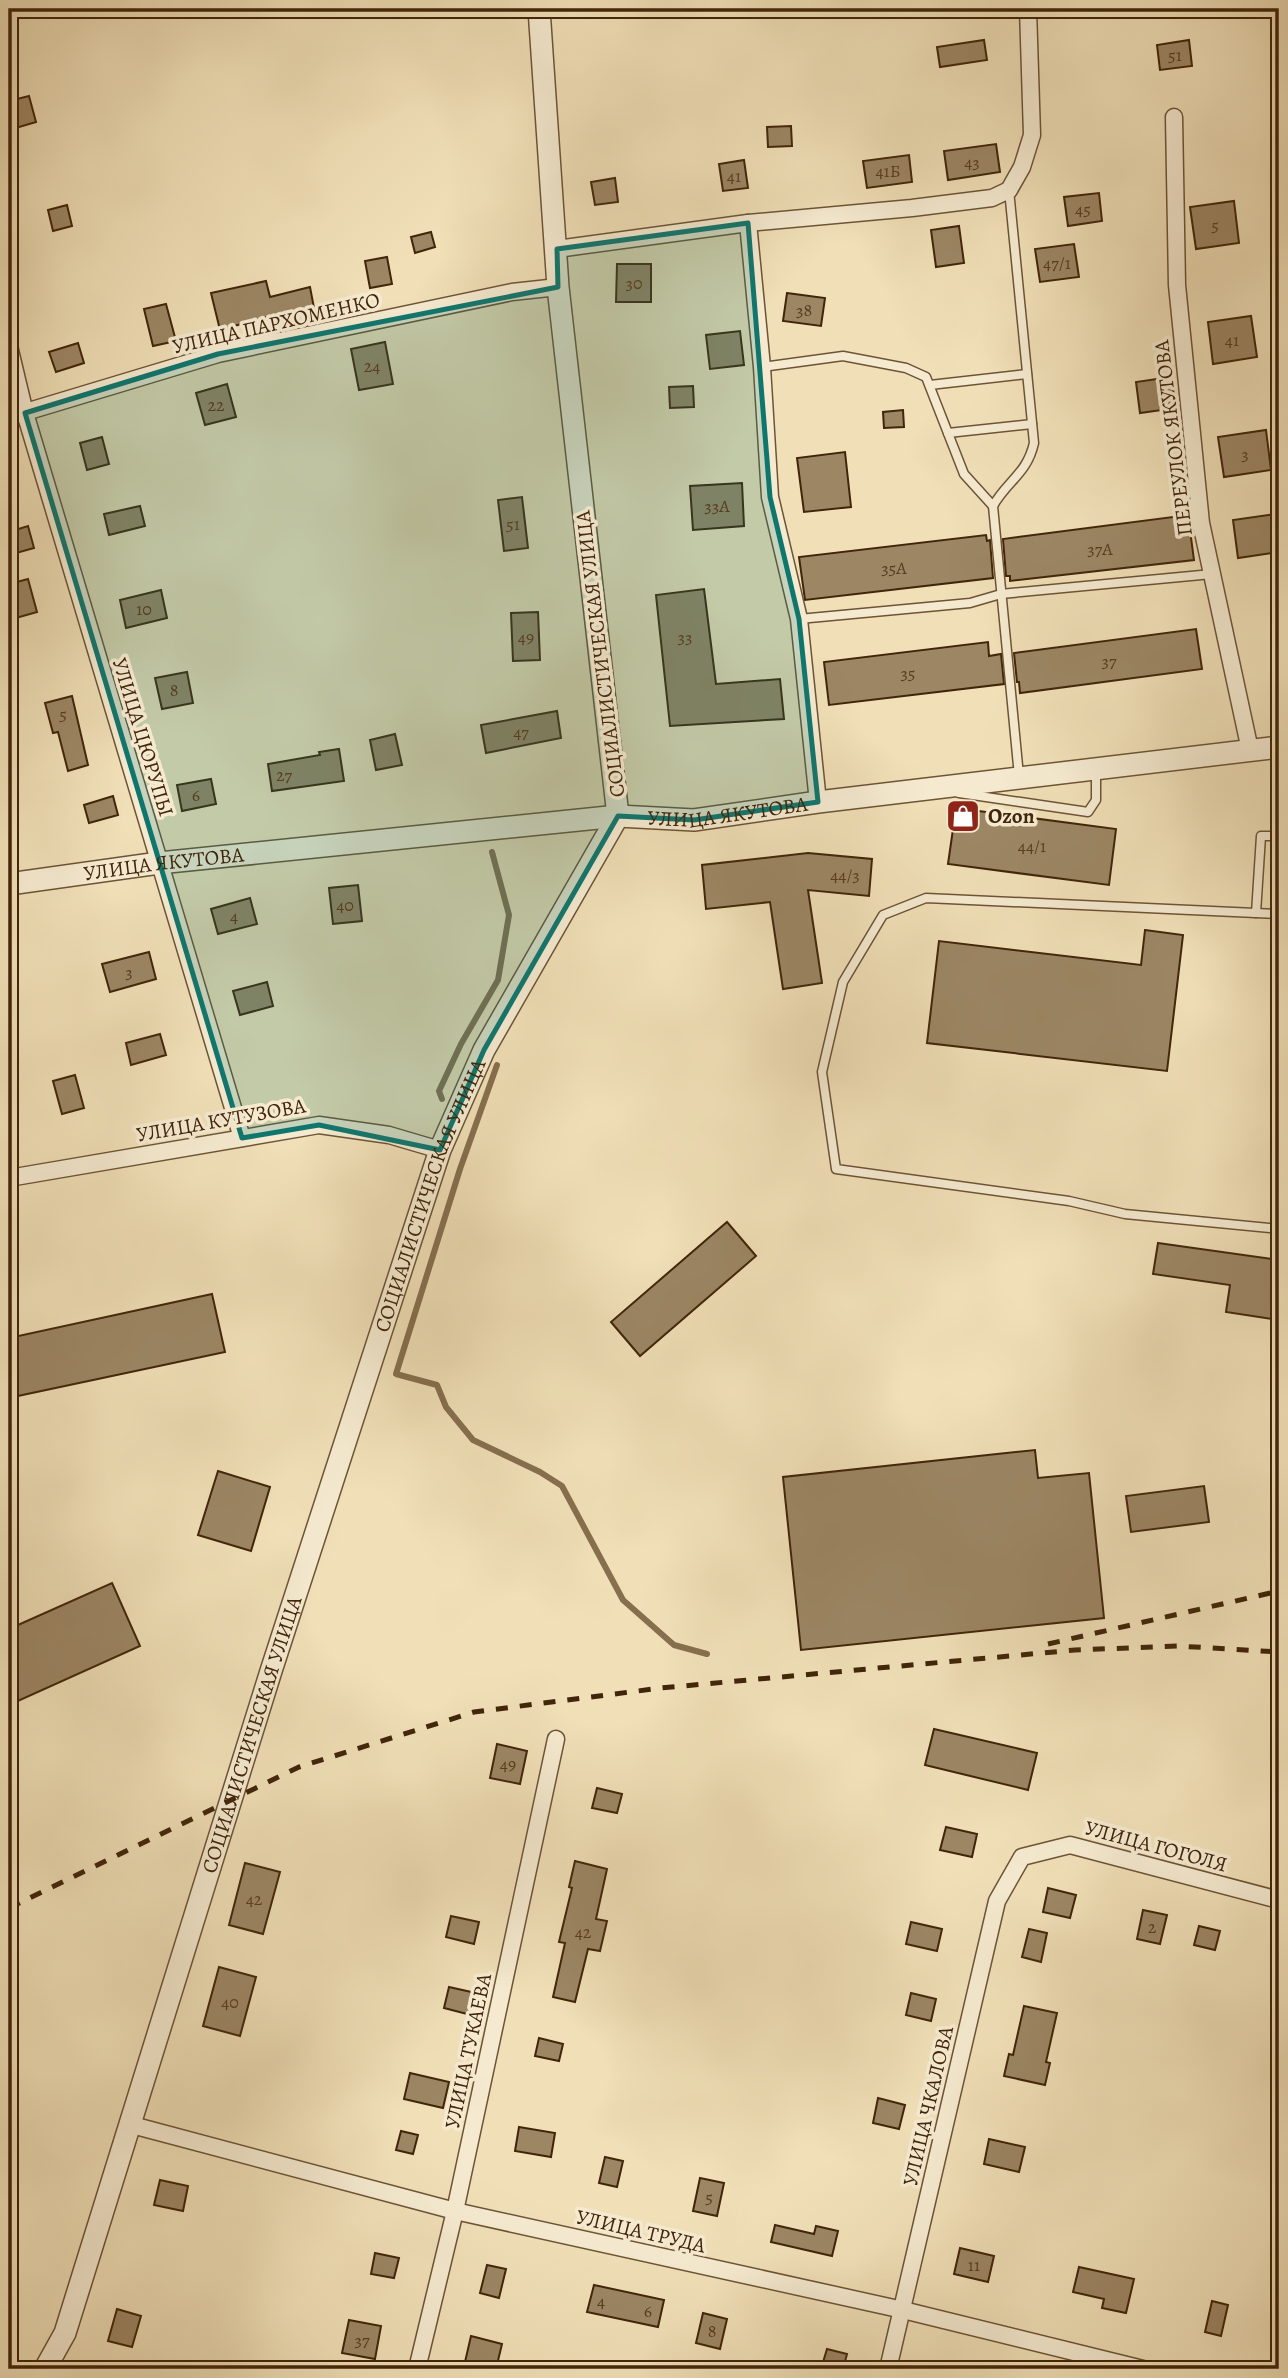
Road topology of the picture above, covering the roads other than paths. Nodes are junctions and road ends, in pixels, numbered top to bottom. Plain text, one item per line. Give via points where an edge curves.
1 (539, 9) edge
2 (1028, 9) edge
3 (1174, 117) dead end
4 (1009, 190) junction
5 (747, 223) junction
6 (557, 249) junction
7 (558, 287) junction
8 (9, 346) edge
9 (762, 367) junction
10 (1027, 374) junction
11 (929, 385) junction
12 (25, 413) junction
13 (9, 417) edge
14 (1032, 424) junction
15 (948, 433) junction
16 (993, 506) junction
17 (1212, 574) junction
18 (1001, 594) junction
19 (799, 619) junction
20 (1279, 747) edge
21 (1250, 750) junction
22 (1096, 769) junction
23 (1019, 778) junction
24 (930, 789) junction
25 (818, 802) junction
26 (618, 816) junction
27 (1279, 836) edge
28 (159, 863) junction
29 (9, 884) edge
30 (1256, 913) junction
31 (1279, 914) edge
32 (242, 1138) junction
33 (440, 1150) junction
34 (9, 1178) edge
35 (1279, 1229) edge
36 (556, 1739) dead end
37 (1022, 1857) joint
38 (1279, 1900) edge
39 (132, 2125) junction
40 (456, 2211) junction
41 (903, 2311) junction
42 (45, 2369) edge
43 (417, 2369) edge
44 (888, 2369) edge
45 (1143, 2369) edge

1 - 6 street, СОЦИАЛИСТИЧЕСКАЯ УЛИЦА
2 - 4 street via 1032,135
3 - 17 street, ПЕРЕУЛОК ЯКУТОВА via 1177,285 1201,523
4 - 5 street via 992,198
4 - 10 lane
5 - 6 street
5 - 9 street
6 - 7 street, СОЦИАЛИСТИЧЕСКАЯ УЛИЦА
7 - 12 street, УЛИЦА ПАРХОМЕНКО via 512,292 218,354
7 - 26 street, СОЦИАЛИСТИЧЕСКАЯ УЛИЦА
8 - 12 street, УЛИЦА ЦЮРУПЫ
9 - 11 lane via 843,356 906,368 926,377
9 - 19 street via 770,498
10 - 11 lane
10 - 14 lane
11 - 15 lane
12 - 13 street, УЛИЦА ПАРХОМЕНКО
12 - 28 street, УЛИЦА ЦЮРУПЫ
14 - 15 lane
14 - 16 lane via 1031,457
15 - 16 lane via 964,474
16 - 18 lane
17 - 18 lane
17 - 21 street, ПЕРЕУЛОК ЯКУТОВА
18 - 19 lane via 970,603
18 - 23 lane
19 - 25 street
20 - 21 street, УЛИЦА ЯКУТОВА
21 - 22 street, УЛИЦА ЯКУТОВА
22 - 23 street, УЛИЦА ЯКУТОВА
22 - 24 lane via 1096,800 1088,812
23 - 24 street, УЛИЦА ЯКУТОВА
24 - 25 street, УЛИЦА ЯКУТОВА
25 - 26 street, УЛИЦА ЯКУТОВА via 694,820
26 - 28 street, УЛИЦА ЯКУТОВА
26 - 33 street, СОЦИАЛИСТИЧЕСКАЯ УЛИЦА via 484,1050
27 - 30 lane via 1261,836
28 - 29 street, УЛИЦА ЯКУТОВА
28 - 32 street, УЛИЦА ЦЮРУПЫ
30 - 31 lane
30 - 35 lane via 926,898 883,915 843,982 822,1072 836,1169 1069,1201 1125,1214
32 - 33 street, УЛИЦА КУТУЗОВА via 319,1125 389,1135
32 - 34 street, УЛИЦА КУТУЗОВА
33 - 39 street, СОЦИАЛИСТИЧЕСКАЯ УЛИЦА via 271,1671
36 - 40 street, УЛИЦА ТУКАЕВА
37 - 38 street, УЛИЦА ГОГОЛЯ via 1070,1845
37 - 41 street, УЛИЦА ЧКАЛОВА via 996,1901
39 - 40 street, УЛИЦА ТРУДА
39 - 42 street, СОЦИАЛИСТИЧЕСКАЯ УЛИЦА via 65,2333
40 - 41 street, УЛИЦА ТРУДА
40 - 43 street, УЛИЦА ТУКАЕВА
41 - 44 street, УЛИЦА ЧКАЛОВА
41 - 45 street, УЛИЦА ТРУДА

